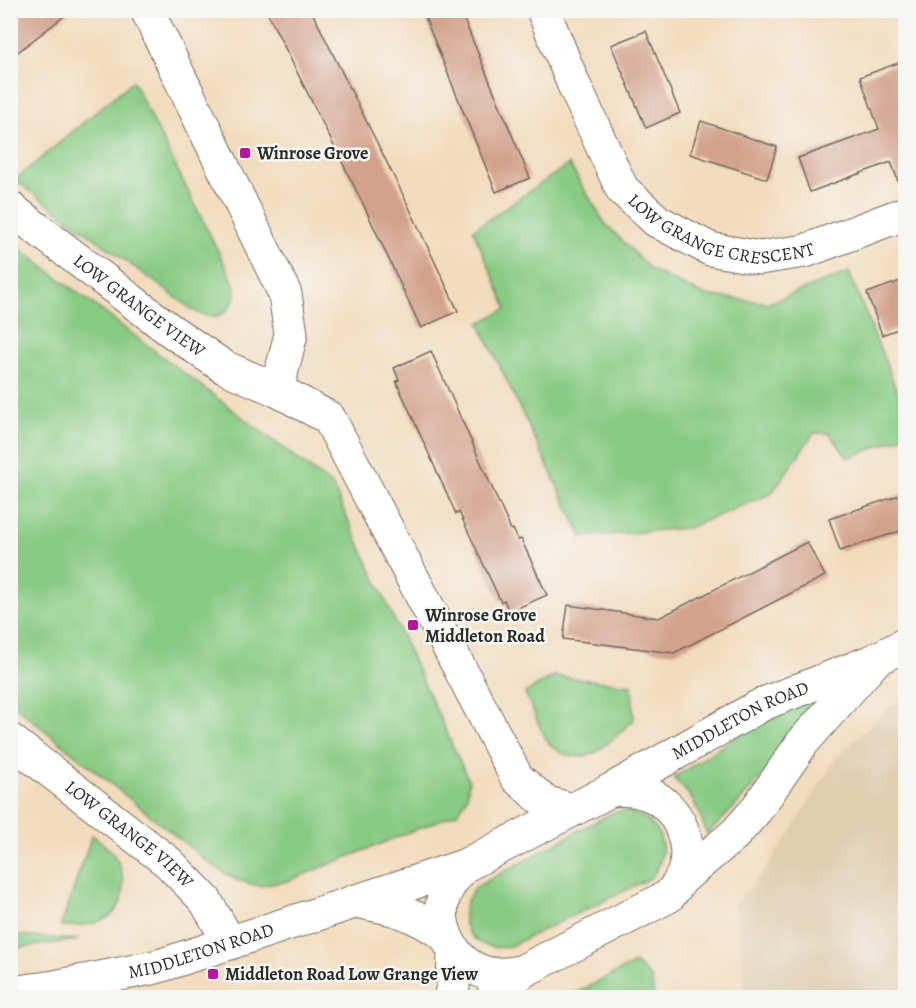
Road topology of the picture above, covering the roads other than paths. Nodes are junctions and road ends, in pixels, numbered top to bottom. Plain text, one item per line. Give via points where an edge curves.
1 (147, 10) edge
2 (543, 10) edge
3 (10, 208) edge
4 (906, 213) edge
5 (278, 390) junction
6 (906, 644) edge
7 (875, 660) junction
8 (10, 740) edge
9 (517, 778) junction
10 (611, 790) junction
11 (572, 810) junction
12 (511, 841) junction
13 (464, 866) junction
14 (680, 880) junction
15 (353, 901) junction
16 (231, 943) junction
17 (449, 943) junction
18 (523, 971) junction
19 (10, 993) edge
20 (450, 998) edge
21 (492, 998) edge

1 - 5 street via 285,294 291,334
2 - 4 street, LOW GRANGE CRESCENT via 622,189 657,221 710,249 760,258 805,251
3 - 5 street, LOW GRANGE VIEW via 224,367
5 - 9 street via 329,418
6 - 7 street, MIDDLETON ROAD
7 - 10 street, MIDDLETON ROAD via 764,704
7 - 14 street, MIDDLETON ROAD via 803,742 735,834
8 - 16 street, LOW GRANGE VIEW via 168,862 205,900
9 - 11 street via 546,802
9 - 12 street via 519,810
10 - 11 street, MIDDLETON ROAD
10 - 14 street via 631,789 667,806 686,840 686,861
11 - 12 street, MIDDLETON ROAD
12 - 13 street, MIDDLETON ROAD
13 - 15 street, MIDDLETON ROAD
13 - 17 street, MIDDLETON ROAD via 443,897 441,916
14 - 18 street, MIDDLETON ROAD via 669,896
15 - 16 street, MIDDLETON ROAD
15 - 17 street, MIDDLETON ROAD via 393,908 422,919
16 - 19 street, MIDDLETON ROAD via 156,967
17 - 18 street, MIDDLETON ROAD via 468,964 485,972 504,975
17 - 20 street via 453,987
18 - 21 street

